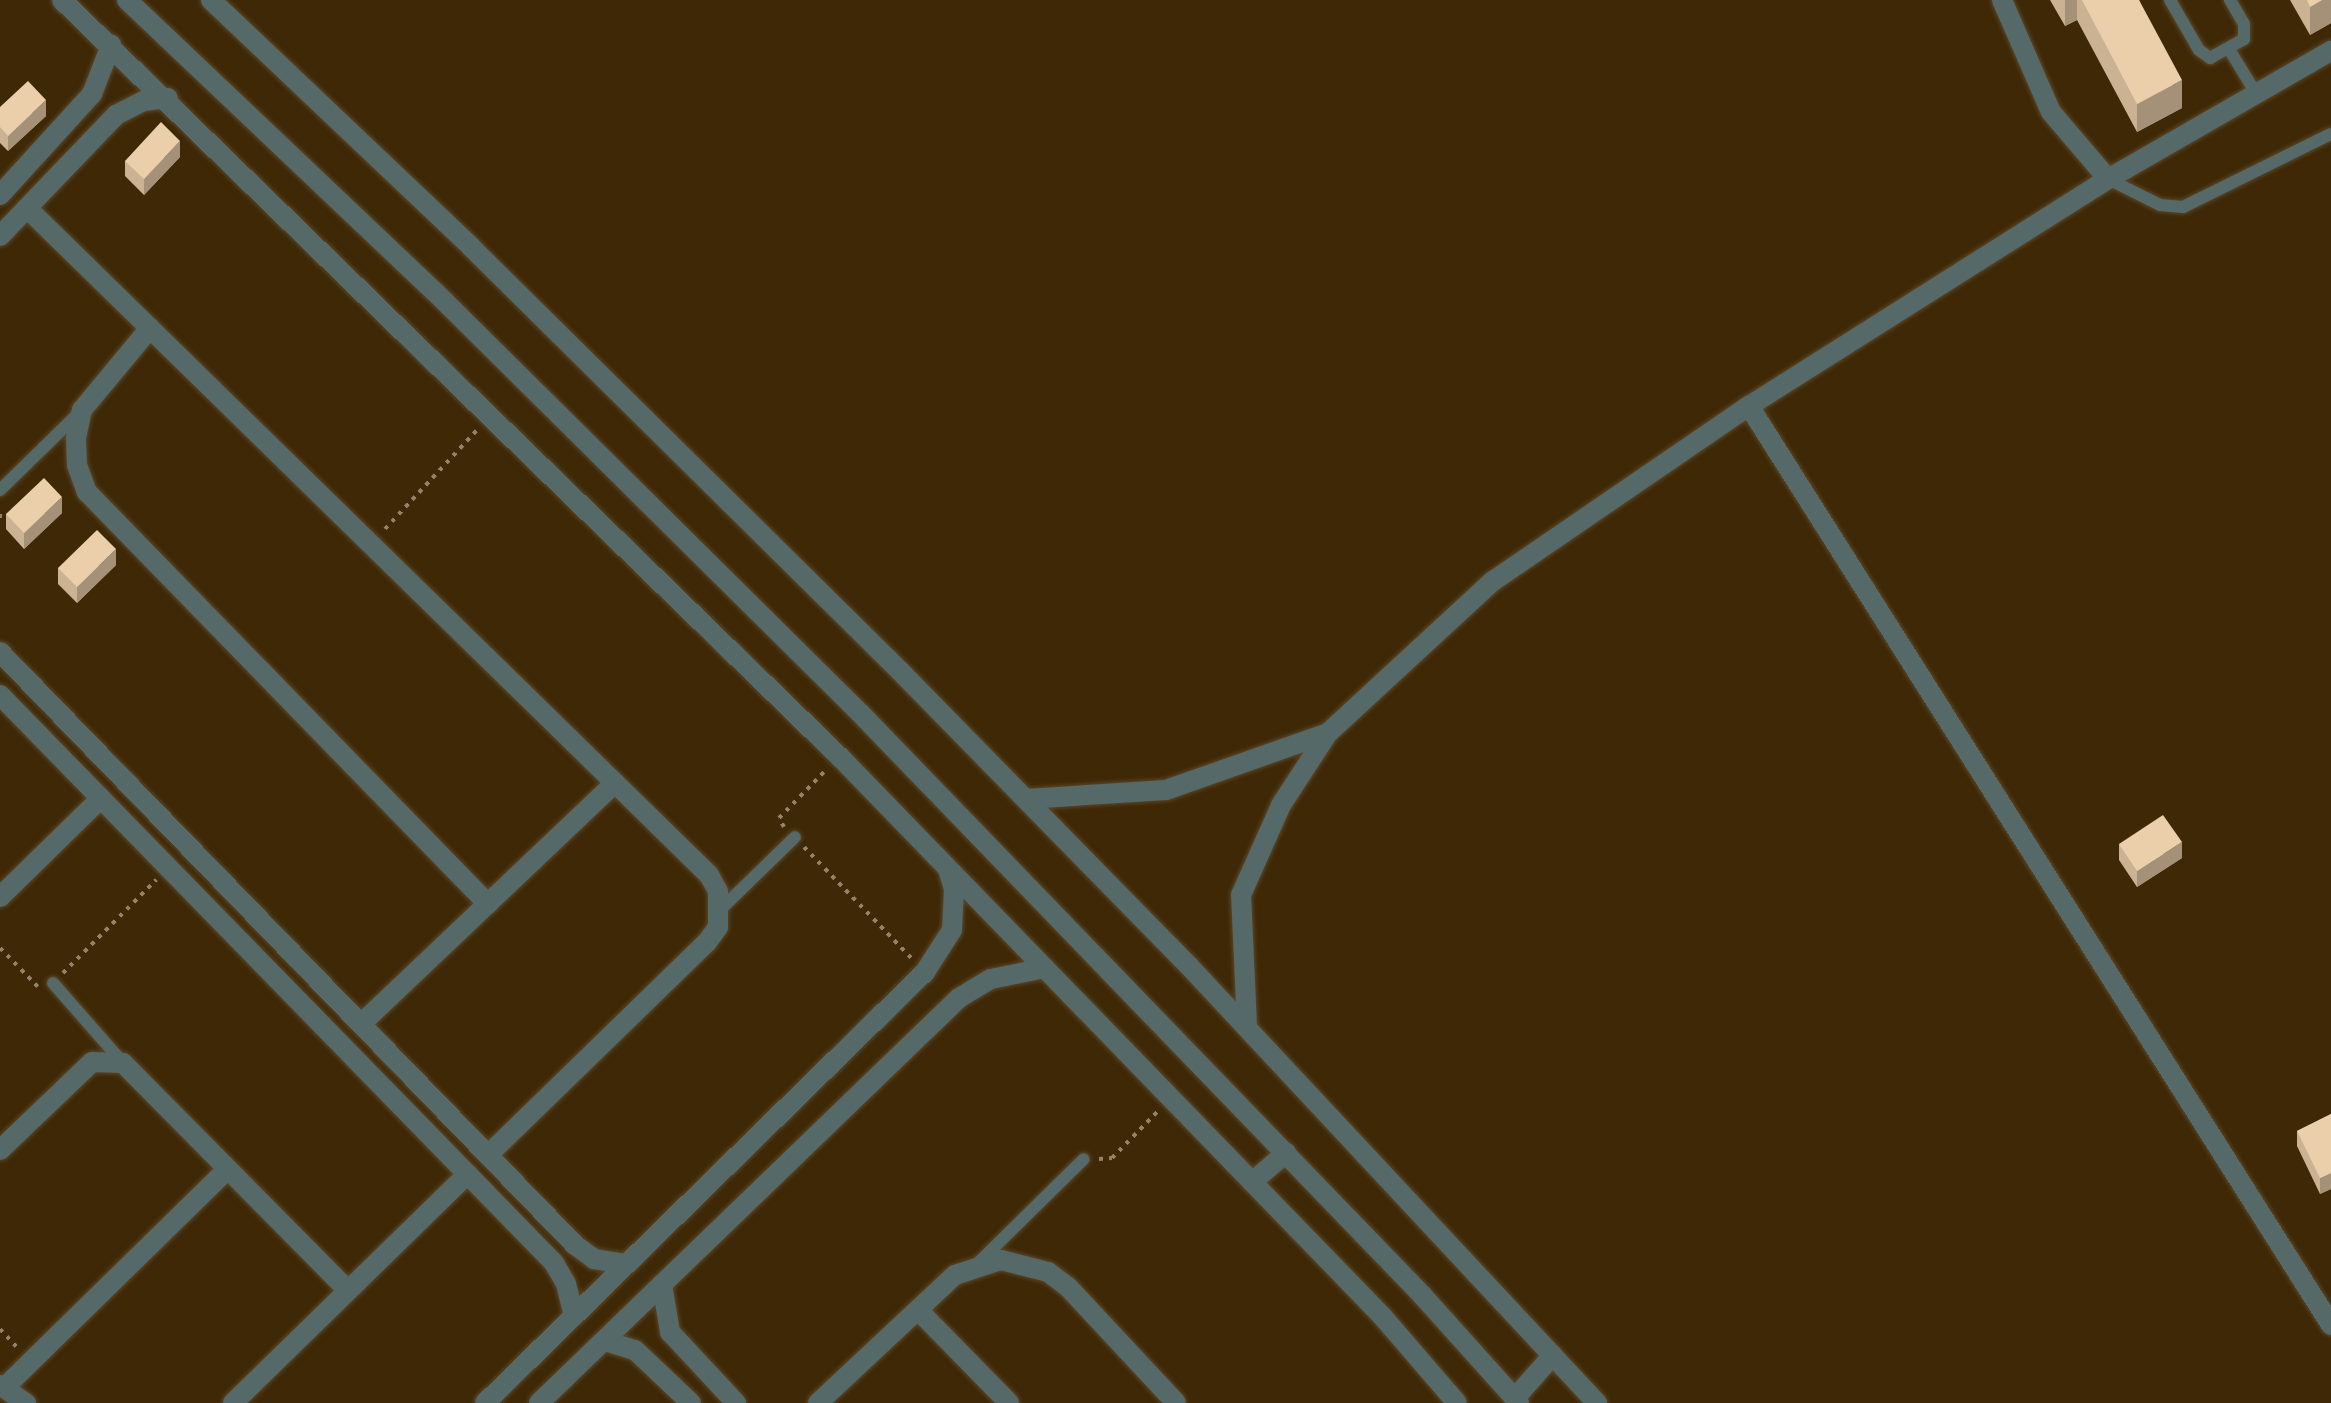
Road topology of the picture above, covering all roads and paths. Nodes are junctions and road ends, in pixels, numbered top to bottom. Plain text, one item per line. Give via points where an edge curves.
1 (62, 0) edge
2 (127, 0) edge
3 (211, 0) edge
4 (2002, 0) edge
5 (2170, 0) edge
6 (2230, 0) edge
7 (111, 45) junction
8 (2229, 49) junction
9 (2330, 54) edge
10 (2257, 95) junction
11 (168, 98) junction
12 (80, 108) junction
13 (102, 129) junction
14 (2331, 134) edge
15 (2108, 179) junction
16 (2, 189) edge
17 (27, 208) junction
18 (0, 236) edge
19 (150, 328) junction
20 (1749, 406) junction
21 (82, 410) junction
22 (493, 414) junction
23 (0, 490) edge
24 (0, 514) edge
25 (0, 523) edge
26 (370, 544) junction
27 (0, 652) edge
28 (0, 695) edge
29 (1328, 733) junction
30 (840, 757) junction
31 (615, 783) junction
32 (101, 798) junction
33 (1026, 799) junction
34 (795, 837) junction
35 (169, 867) junction
36 (948, 869) junction
37 (0, 897) edge
38 (488, 904) junction
39 (721, 909) junction
40 (0, 948) edge
41 (1045, 968) junction
42 (925, 972) junction
43 (53, 983) junction
44 (361, 1024) junction
45 (1247, 1026) junction
46 (123, 1063) junction
47 (1171, 1098) junction
48 (0, 1150) edge
49 (1286, 1153) junction
50 (488, 1155) junction
51 (1084, 1159) joint
52 (228, 1169) junction
53 (468, 1174) junction
54 (1252, 1182) junction
55 (575, 1245) junction
56 (554, 1263) junction
57 (627, 1264) junction
58 (977, 1265) junction
59 (662, 1284) junction
60 (348, 1290) junction
61 (918, 1310) junction
62 (574, 1316) junction
63 (2331, 1325) edge
64 (605, 1341) junction
65 (1553, 1355) junction
66 (2, 1387) edge
67 (1517, 1400) edge
68 (26, 1403) edge
69 (233, 1403) edge
70 (485, 1403) edge
71 (539, 1403) edge
72 (691, 1403) edge
73 (736, 1403) edge
74 (818, 1403) edge
75 (1009, 1403) edge
76 (1176, 1403) edge
77 (1457, 1403) edge
78 (1597, 1403) edge

1 - 7 street
2 - 49 street via 435,292 850,703
3 - 33 street via 471,247
4 - 15 street via 2051,112
5 - 8 lane via 2203,56
6 - 8 lane via 2246,31
7 - 11 street
7 - 12 street via 104,73
8 - 10 lane
9 - 10 street
10 - 15 street
11 - 13 street via 134,105
11 - 22 street
12 - 13 street
12 - 16 street
13 - 17 street
14 - 15 lane via 2183,207 2160,205
15 - 20 street
17 - 18 street
17 - 19 street
19 - 21 street
19 - 26 street
20 - 29 street via 1493,581
20 - 63 street
21 - 23 lane
21 - 38 street via 77,465 87,492 105,514
22 - 26 path
22 - 30 street
24 - 25 path
26 - 31 street
27 - 44 street
28 - 32 street
29 - 33 street via 1166,790
29 - 45 street via 1281,805 1241,895
30 - 34 path via 779,818
30 - 36 street
31 - 38 street
31 - 39 street via 709,875
32 - 35 street
32 - 37 street
33 - 45 street
34 - 39 lane
34 - 42 path
35 - 43 path
35 - 53 street
36 - 41 street
36 - 42 street via 954,889 952,930
38 - 44 street
39 - 50 street via 707,942
40 - 43 path via 39,989
41 - 47 street
41 - 59 street via 991,979 959,998
42 - 57 street
43 - 46 lane
44 - 50 street
45 - 65 street
46 - 48 street via 92,1062
46 - 52 street
47 - 51 path via 1112,1158
47 - 54 street
49 - 54 street
49 - 67 street
50 - 55 street
51 - 58 lane
52 - 60 street
52 - 66 street
53 - 56 street
53 - 60 street
54 - 77 street via 1383,1317
55 - 56 street
55 - 57 street via 594,1259
56 - 62 street
57 - 62 street
58 - 61 street via 955,1275
58 - 76 street via 1001,1260 1048,1272
59 - 64 street
59 - 73 street via 670,1332
60 - 69 street
61 - 74 street
61 - 75 street
62 - 70 street
64 - 71 street
64 - 72 street via 635,1350
65 - 67 street
65 - 78 street
66 - 68 street

